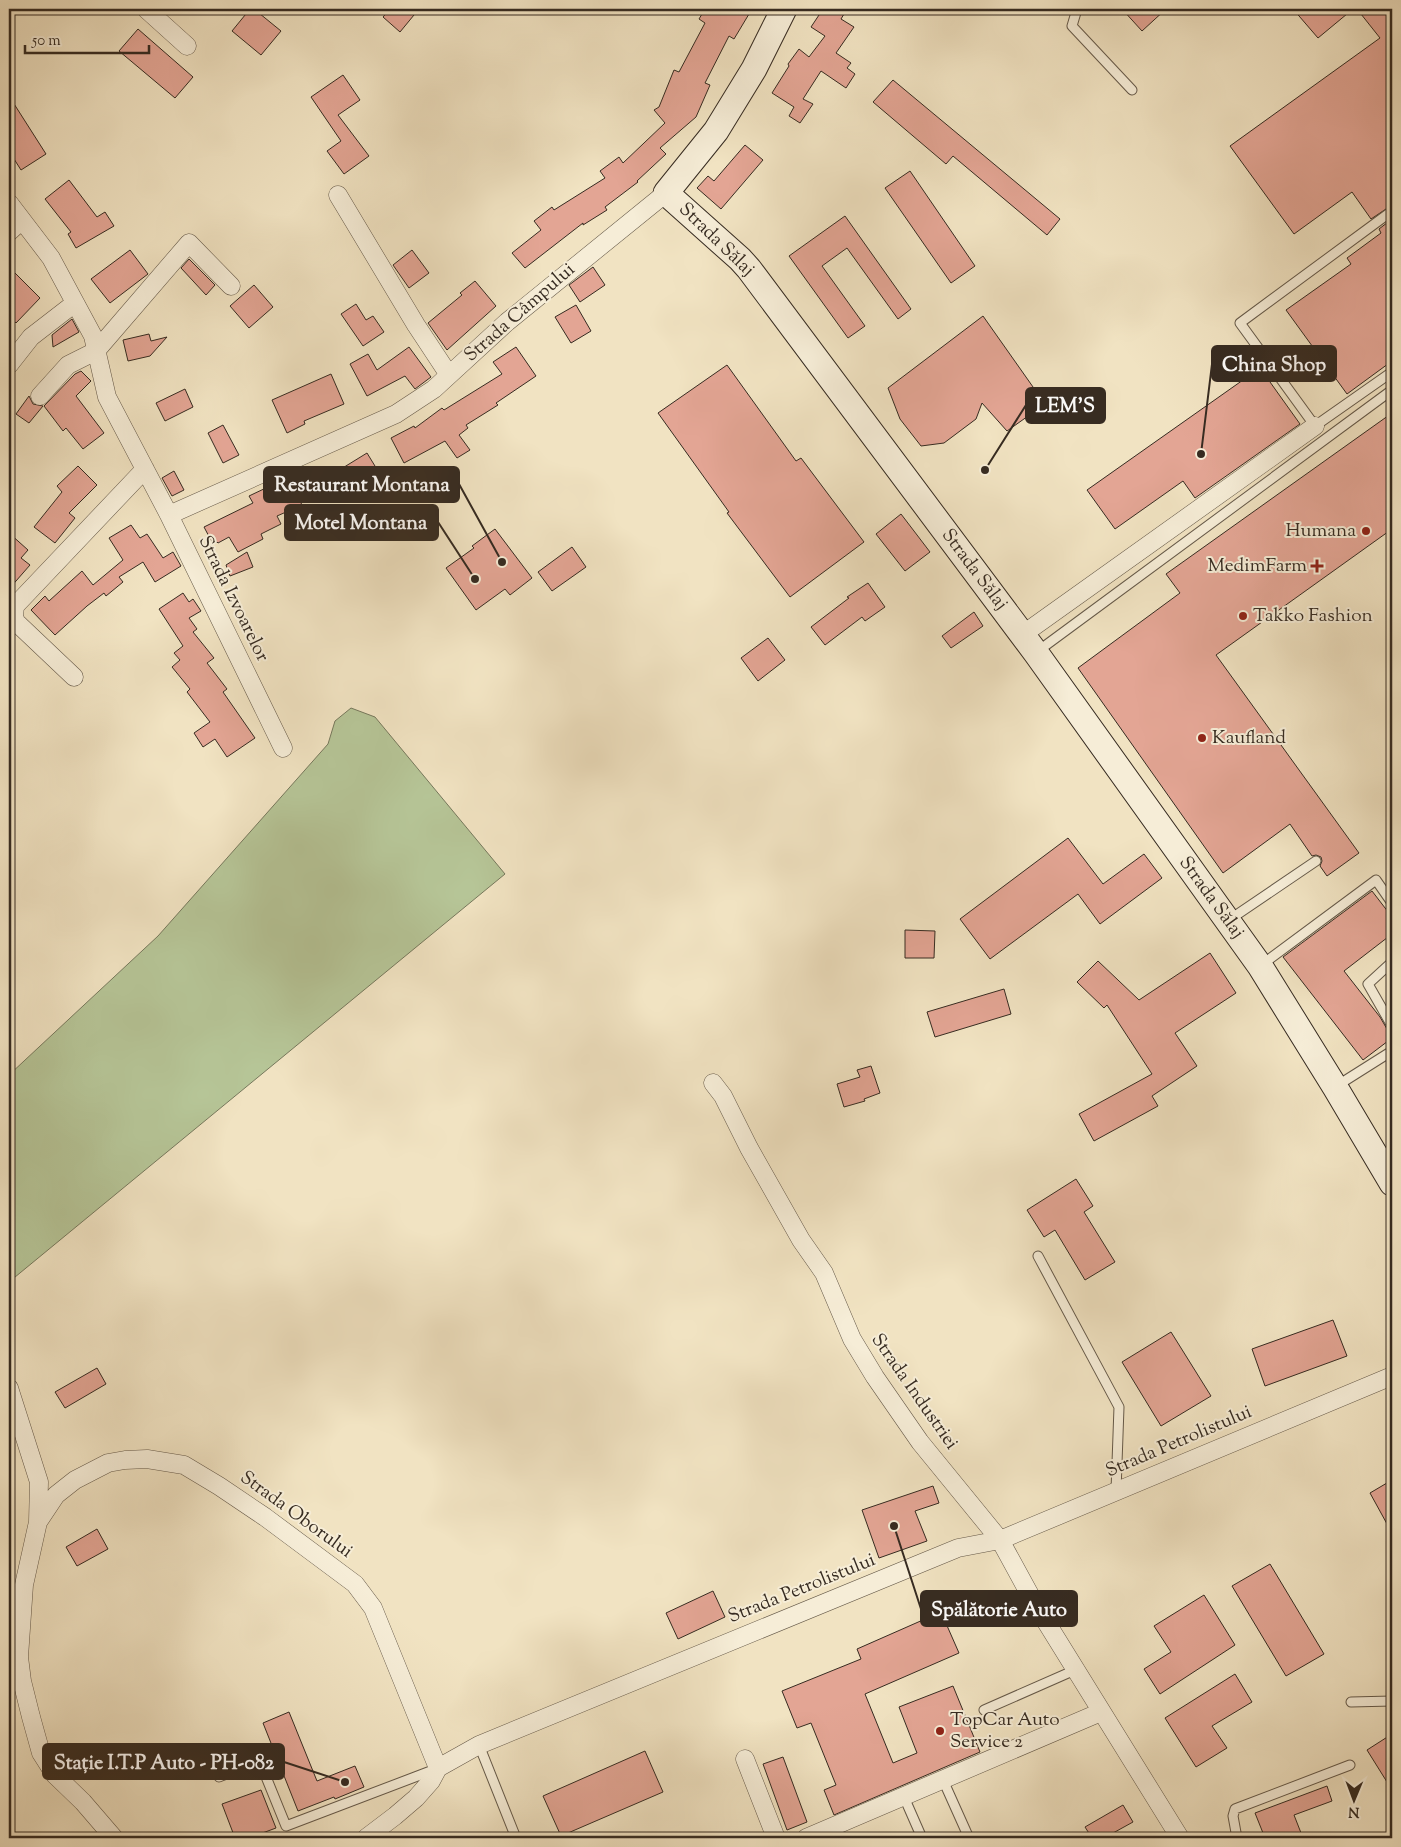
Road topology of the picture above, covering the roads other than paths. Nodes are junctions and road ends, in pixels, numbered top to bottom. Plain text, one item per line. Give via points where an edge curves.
1 (146, 9) edge
2 (784, 9) edge
3 (1077, 9) edge
4 (188, 46) dead end
5 (1132, 90) dead end
6 (666, 193) junction
7 (338, 195) dead end
8 (9, 203) edge
9 (1392, 211) edge
10 (15, 226) edge
11 (231, 286) dead end
12 (76, 304) junction
13 (96, 351) junction
14 (9, 366) edge
15 (1392, 372) edge
16 (449, 375) junction
17 (1392, 390) edge
18 (40, 396) dead end
19 (1315, 426) junction
20 (145, 468) junction
21 (169, 515) junction
22 (11, 612) edge
23 (1029, 644) junction
24 (74, 677) dead end
25 (283, 748) dead end
26 (1316, 861) dead end
27 (1392, 903) edge
28 (1228, 921) junction
29 (1392, 962) edge
30 (1260, 966) junction
31 (1392, 1026) edge
32 (1392, 1051) edge
33 (713, 1083) dead end
34 (1335, 1087) junction
35 (1392, 1183) edge
36 (1038, 1256) dead end
37 (1392, 1376) edge
38 (9, 1388) edge
39 (1116, 1491) junction
40 (38, 1522) junction
41 (1000, 1540) junction
42 (1075, 1670) junction
43 (1392, 1701) edge
44 (1351, 1702) dead end
45 (984, 1710) dead end
46 (1101, 1712) junction
47 (479, 1745) junction
48 (745, 1759) dead end
49 (1350, 1765) dead end
50 (438, 1768) junction
51 (219, 1777) dead end
52 (943, 1780) junction
53 (904, 1797) junction
54 (114, 1838) edge
55 (366, 1838) edge
56 (516, 1838) edge
57 (776, 1838) edge
58 (806, 1838) edge
59 (922, 1838) edge
60 (969, 1838) edge
61 (1180, 1838) edge
62 (1236, 1838) edge

1 - 4 street
2 - 6 street, Strada Câmpului via 754,69 716,131
3 - 5 lane via 1072,26
6 - 16 street, Strada Câmpului via 507,322
6 - 23 street, Strada Sălaj via 749,269
7 - 16 street
8 - 10 street, Strada Izvoarelor
9 - 19 lane via 1240,323
10 - 12 street, Strada Izvoarelor via 51,258
11 - 13 street via 189,243
12 - 13 street, Strada Izvoarelor via 93,336
12 - 14 street via 31,337
13 - 18 street via 68,365
13 - 20 street, Strada Izvoarelor via 107,396
15 - 19 lane
16 - 21 street, Strada Câmpului via 396,414
17 - 23 lane
19 - 23 street
20 - 21 street, Strada Izvoarelor
20 - 22 street
21 - 25 street, Strada Izvoarelor
22 - 24 street via 16,622
23 - 28 street, Strada Sălaj
26 - 28 lane
27 - 30 lane via 1376,880
28 - 30 street, Strada Sălaj
29 - 31 lane via 1368,984
30 - 34 street, Strada Sălaj
32 - 34 lane
33 - 41 street, Strada Industriei via 792,1224 824,1272 852,1339 875,1377 920,1442
34 - 35 street, Strada Sălaj
36 - 39 lane via 1119,1407
37 - 39 street, Strada Petrolistului
38 - 40 street, Strada Oborului via 39,1482
39 - 41 street, Strada Petrolistului
40 - 50 street, Strada Oborului via 56,1495 75,1480 108,1463 147,1459 184,1465 219,1486 355,1584 373,1608
40 - 54 street, Strada Oborului via 24,1585 19,1657 22,1681 41,1753
41 - 42 street, Strada Industriei via 1034,1604
41 - 47 street, Strada Petrolistului via 958,1548
42 - 45 lane
42 - 46 street, Strada Industriei
43 - 44 lane
46 - 52 street
46 - 61 street, Strada Industriei
47 - 50 street, Strada Petrolistului
47 - 56 lane
48 - 57 street
49 - 62 lane via 1235,1809 1232,1816
50 - 51 lane via 286,1826 262,1767 252,1764
50 - 55 street, Strada Petrolistului via 416,1798
52 - 53 street
52 - 60 lane
53 - 58 street
53 - 59 lane

